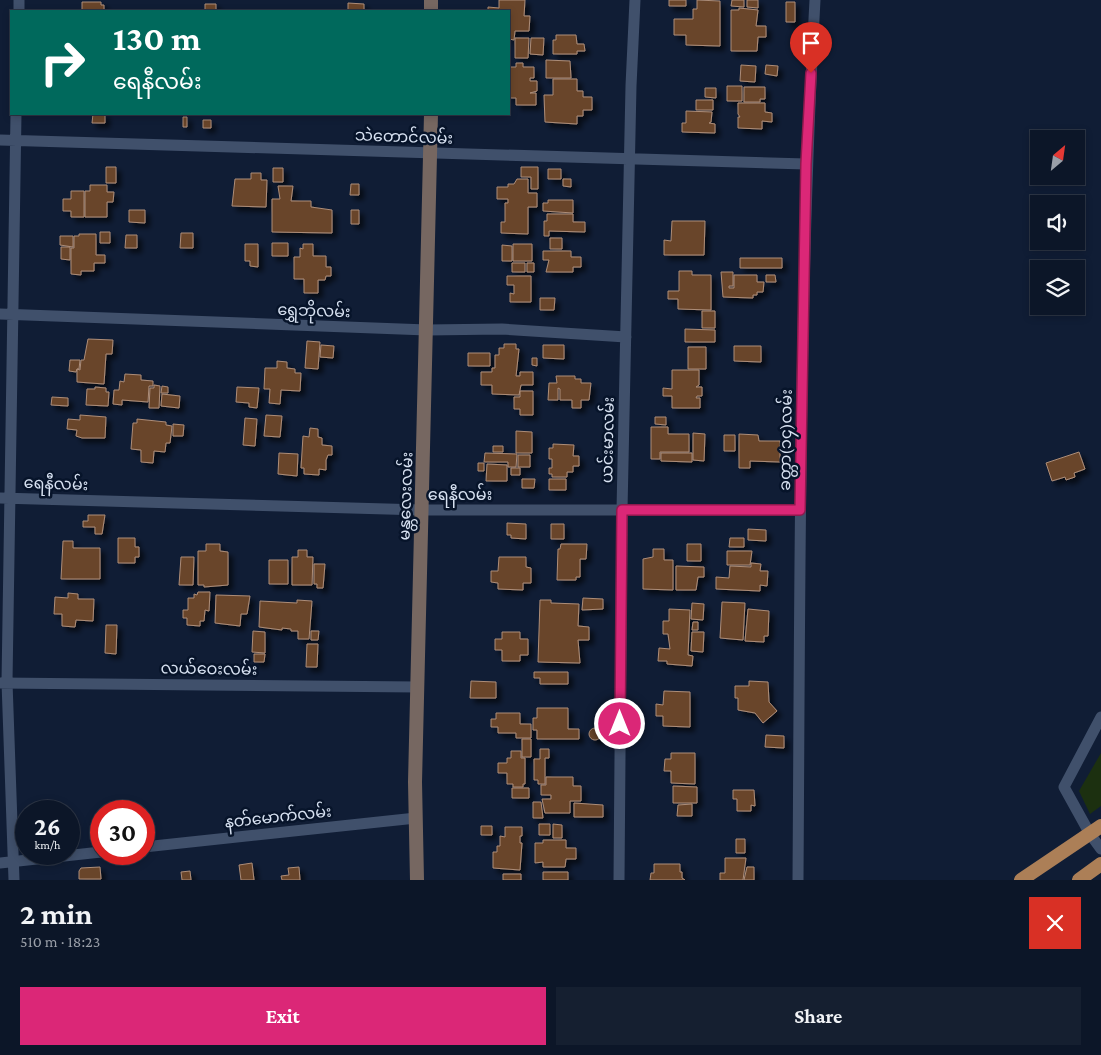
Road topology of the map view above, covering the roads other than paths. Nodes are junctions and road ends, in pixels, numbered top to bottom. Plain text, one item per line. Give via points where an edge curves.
1 (635, 0) edge
2 (815, 0) edge
3 (16, 115) edge
4 (430, 115) edge
5 (0, 140) edge
6 (15, 140) junction
7 (430, 153) junction
8 (630, 159) junction
9 (806, 164) junction
10 (0, 314) edge
11 (13, 315) junction
12 (427, 330) junction
13 (626, 337) junction
14 (5, 498) edge
15 (422, 510) junction
16 (622, 510) junction
17 (800, 510) junction
18 (3, 683) edge
19 (418, 686) junction
20 (1101, 717) edge
21 (416, 818) junction
22 (1096, 830) edge
23 (155, 846) edge
24 (1101, 849) edge
25 (90, 853) edge
26 (14, 862) junction
27 (0, 863) edge
28 (1101, 864) edge
29 (14, 880) edge
30 (417, 880) edge
31 (619, 880) edge
32 (798, 880) edge
33 (1021, 880) edge
34 (1079, 880) edge

1 - 8 street, ယင်းမာလမ်း
2 - 9 street, ခတ္တာ(၁၄)လမ်း
3 - 6 street
4 - 7 main road, မန္တလေးလမ်း
5 - 6 street, သဲတောင်လမ်း
6 - 7 street, သဲတောင်လမ်း
6 - 11 street
7 - 8 street, သဲတောင်လမ်း
7 - 12 main road, မန္တလေးလမ်း
8 - 9 street, သဲတောင်လမ်း
8 - 13 street, ယင်းမာလမ်း
9 - 17 street, ခတ္တာ(၁၄)လမ်း
10 - 11 street, ရွှေဘိုလမ်း
11 - 12 street, ရွှေဘိုလမ်း
11 - 14 street
12 - 13 street, ရွှေဘိုလမ်း via 502,329
12 - 15 main road, မန္တလေးလမ်း
13 - 16 street, ယင်းမာလမ်း
14 - 15 street, ရေနီလမ်း
14 - 18 street
15 - 16 street, ရေနီလမ်း
15 - 19 main road, မန္တလေးလမ်း
16 - 17 street, ရေနီလမ်း
16 - 31 street, ယင်းမာလမ်း
17 - 32 street, ခတ္တာ(၁၄)လမ်း
18 - 19 street, လယ်ဝေးလမ်း
18 - 26 street
19 - 21 main road, မန္တလေးလမ်း
20 - 22 street via 1064,787
21 - 23 street, နတ်မောက်လမ်း
21 - 30 main road, မန္တလေးလမ်း
22 - 24 street
22 - 33 main road
25 - 26 street
26 - 27 street
26 - 29 street
28 - 34 main road

